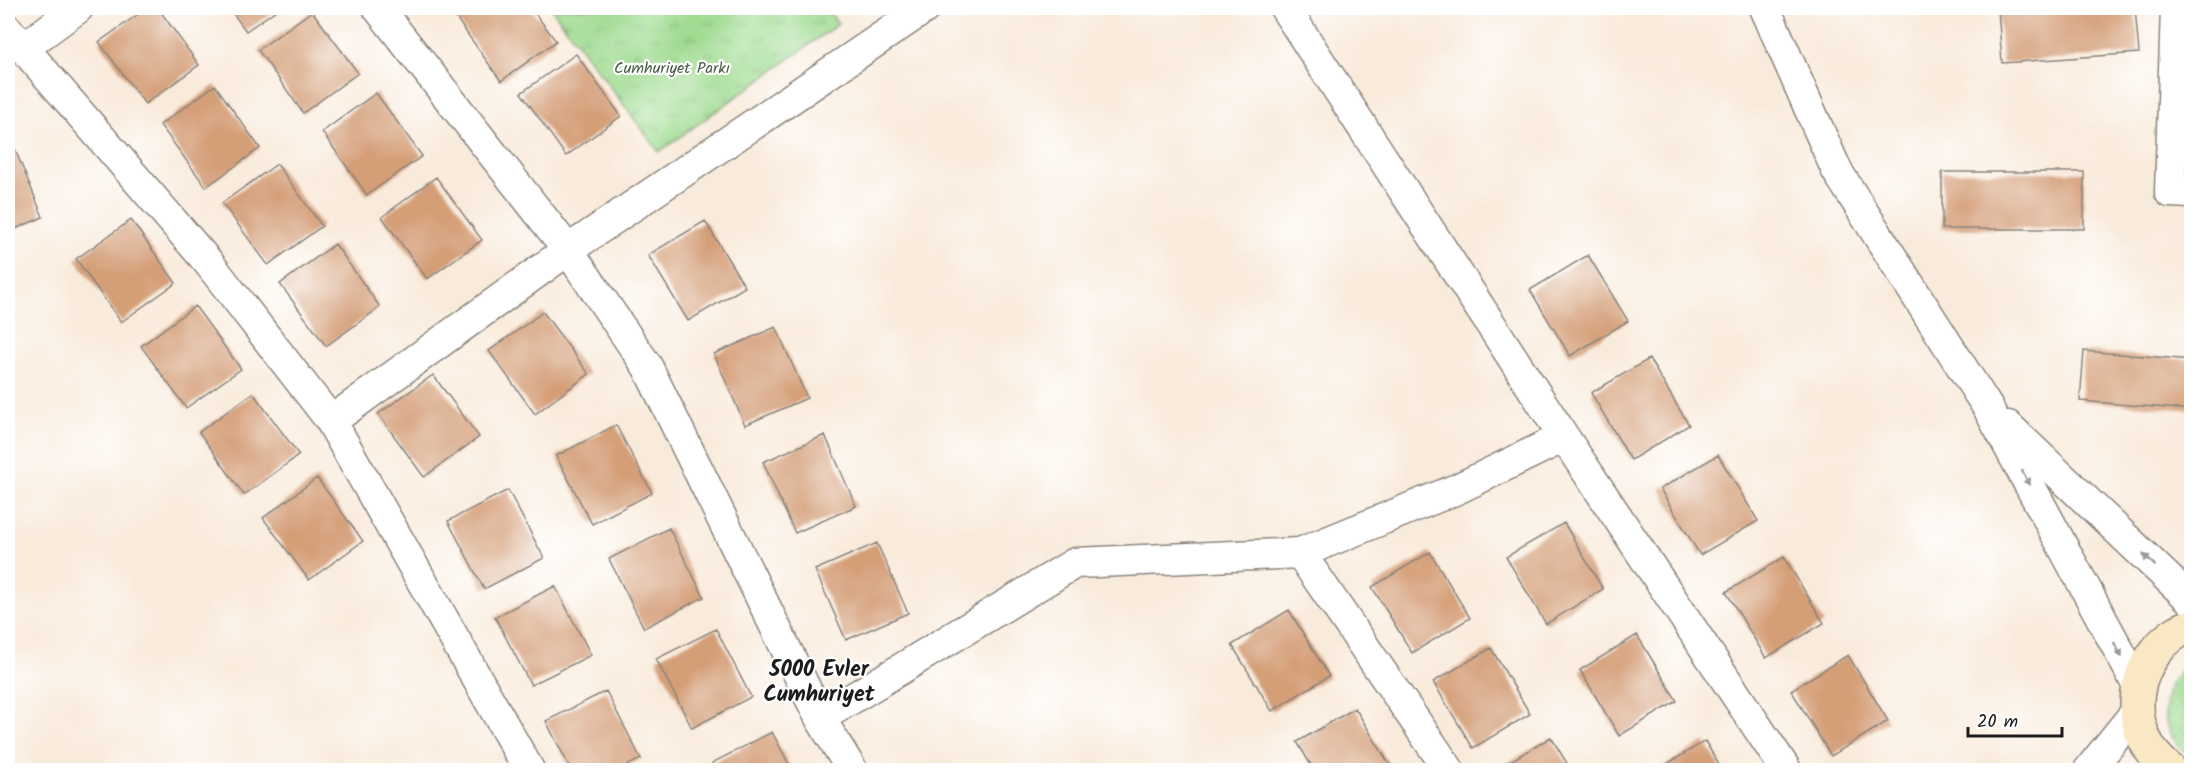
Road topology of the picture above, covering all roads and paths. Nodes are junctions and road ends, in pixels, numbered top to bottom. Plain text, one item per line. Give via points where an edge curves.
1 (78, 8) edge
2 (378, 8) edge
3 (925, 8) edge
4 (1285, 8) edge
5 (1765, 8) edge
6 (2176, 8) edge
7 (15, 39) edge
8 (2192, 193) edge
9 (568, 250) junction
10 (1988, 408) junction
11 (331, 421) junction
12 (1563, 437) junction
13 (1300, 553) junction
14 (2192, 601) edge
15 (2192, 626) edge
16 (2137, 699) junction
17 (819, 718) junction
18 (529, 771) edge
19 (852, 771) edge
20 (1449, 771) edge
21 (1786, 771) edge
22 (2089, 771) edge
23 (2170, 771) edge

1 - 7 street
2 - 9 street
3 - 9 street
4 - 12 street
5 - 10 street via 1837,171
6 - 8 street via 2170,192
7 - 11 street via 208,262
9 - 11 street
9 - 17 street via 647,366
14 -> 10 street
10 -> 16 street
11 - 18 street
12 - 13 street via 1457,489
12 - 21 street
13 - 17 street via 1075,563
13 - 20 street
15 - 16 street via 2165,641 2147,662
16 - 22 street
16 - 23 street via 2143,738 2157,760
17 - 19 street

